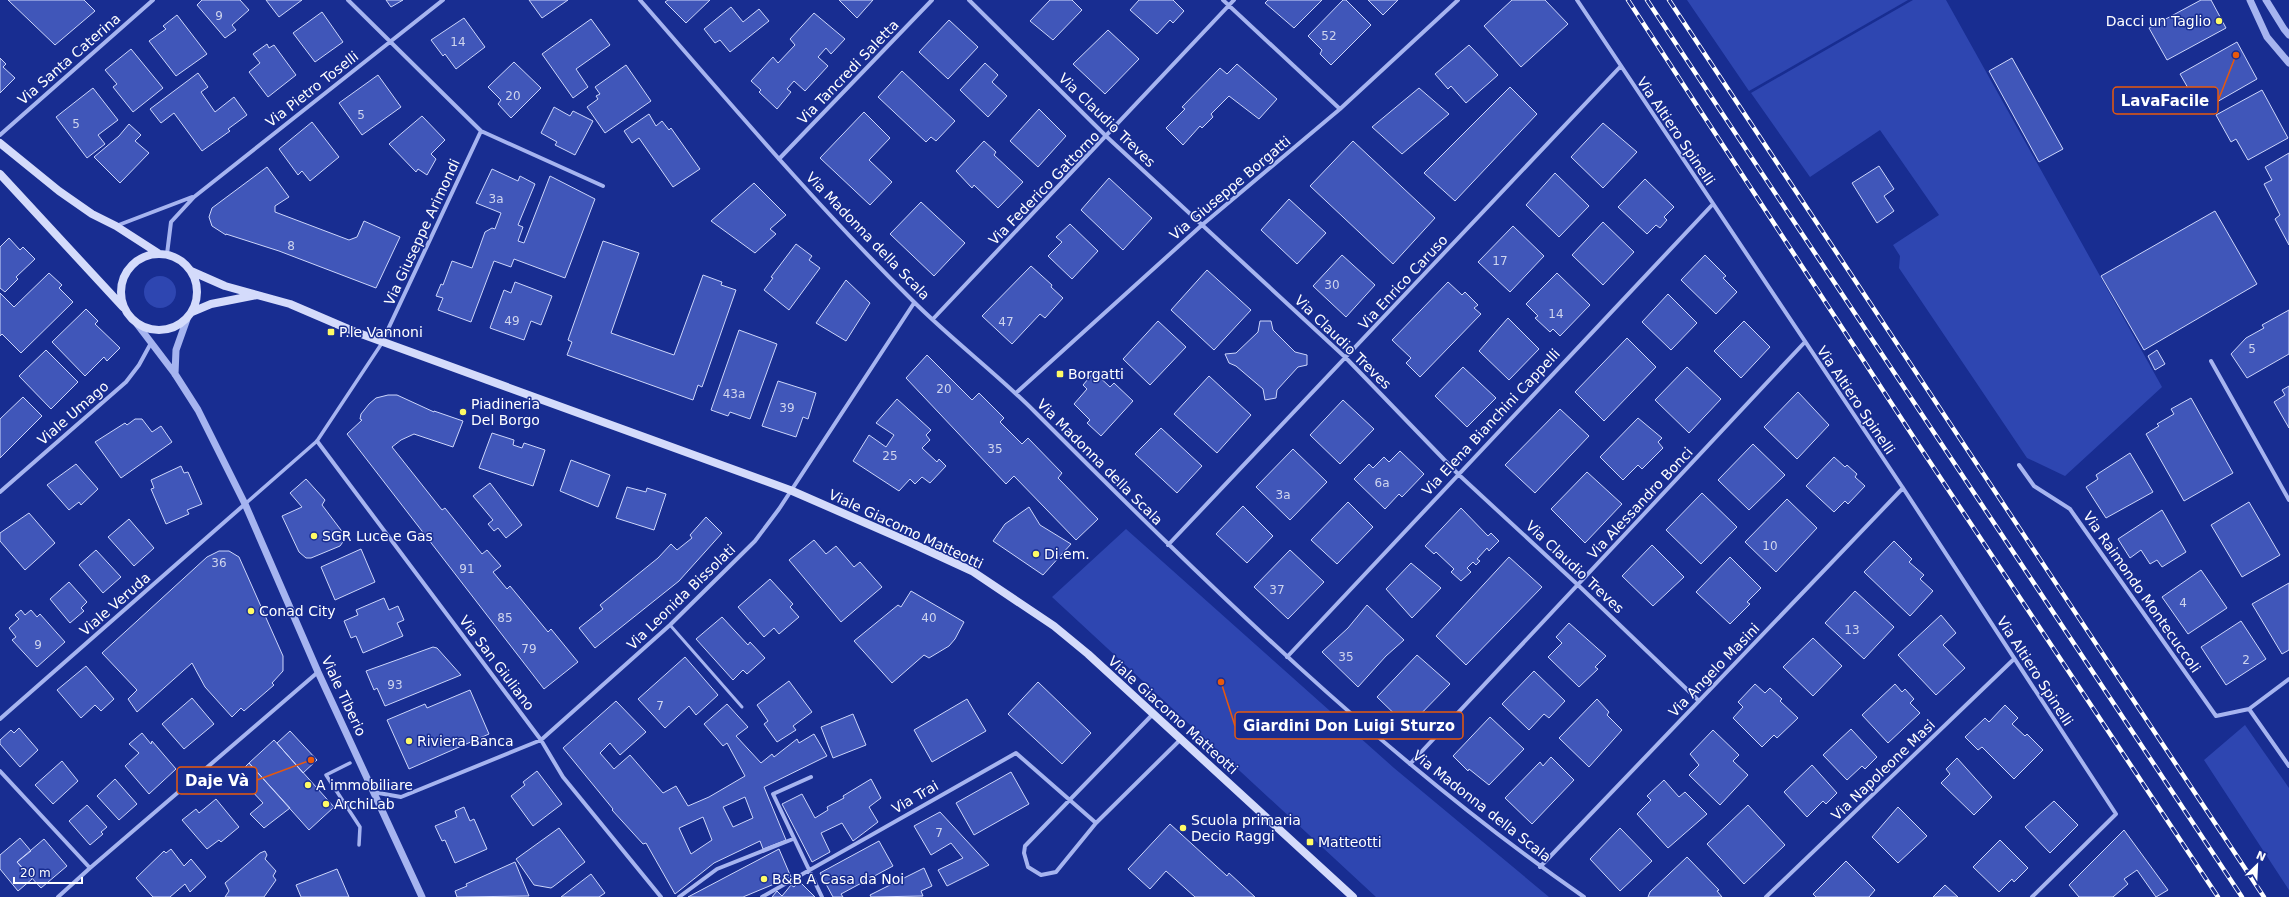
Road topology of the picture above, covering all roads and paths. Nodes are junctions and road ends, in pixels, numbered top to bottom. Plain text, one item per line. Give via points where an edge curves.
1 (153, 0) edge
2 (348, 0) edge
3 (443, 0) edge
4 (640, 0) edge
5 (932, 0) edge
6 (969, 0) edge
7 (1223, 0) edge
8 (1234, 0) edge
9 (1458, 0) edge
10 (1577, 0) edge
11 (2250, 0) edge
12 (2266, 0) edge
13 (1229, 6) junction
14 (2289, 35) edge
15 (390, 41) junction
16 (2289, 63) edge
17 (1620, 67) junction
18 (1340, 109) junction
19 (481, 131) junction
20 (0, 135) edge
21 (1107, 137) junction
22 (0, 143) edge
23 (779, 159) junction
24 (0, 174) edge
25 (603, 186) dead end
26 (194, 196) junction
27 (1713, 204) junction
28 (1202, 224) junction
29 (116, 226) junction
30 (158, 253) junction
31 (168, 254) junction
32 (191, 271) junction
33 (260, 295) junction
34 (914, 303) junction
35 (124, 309) junction
36 (189, 316) junction
37 (933, 319) junction
38 (137, 324) junction
39 (382, 342) junction
40 (151, 343) junction
41 (1804, 344) junction
42 (1346, 358) junction
43 (2210, 361) dead end
44 (175, 374) junction
45 (1016, 393) junction
46 (317, 441) junction
47 (2019, 465) dead end
48 (1458, 474) junction
49 (1903, 488) junction
50 (790, 490) junction
51 (0, 492) edge
52 (2289, 500) edge
53 (245, 504) junction
54 (1168, 545) junction
55 (1578, 585) junction
56 (670, 625) junction
57 (1287, 658) junction
58 (2014, 659) junction
59 (318, 672) junction
60 (2289, 679) edge
61 (1699, 701) junction
62 (742, 707) dead end
63 (2249, 709) junction
64 (1154, 714) junction
65 (0, 719) edge
66 (1181, 739) junction
67 (541, 740) junction
68 (350, 763) dead end
69 (1410, 764) junction
70 (2289, 766) edge
71 (0, 771) edge
72 (811, 777) dead end
73 (373, 792) junction
74 (1071, 800) junction
75 (1096, 823) junction
76 (793, 839) junction
77 (359, 845) dead end
78 (1540, 867) junction
79 (90, 868) junction
80 (809, 870) junction
81 (58, 897) edge
82 (422, 897) edge
83 (661, 897) edge
84 (679, 897) edge
85 (762, 897) edge
86 (822, 897) edge
87 (1353, 897) edge
88 (1584, 897) edge
89 (1766, 897) edge
90 (2032, 897) edge

1 - 20 street, Via Santa Caterina
2 - 15 street
3 - 15 street, Via Pietro Toselli
4 - 23 street, Via Madonna della Scala
5 - 23 street, Via Tancredi Saletta
6 - 21 street, Via Claudio Treves
7 - 13 street
8 - 13 street, Via Federico Gattorno
9 - 18 street, Via Giuseppe Borgatti
10 - 17 street, Via Altiero Spinelli
11 - 16 street via 2267,37
12 - 14 street
13 - 18 street
13 - 21 street, Via Federico Gattorno
15 - 19 street
15 - 26 street, Via Pietro Toselli
17 - 27 street, Via Altiero Spinelli
17 - 42 street, Via Enrico Caruso
18 - 28 street, Via Giuseppe Borgatti
19 - 25 street
19 - 39 street, Via Giuseppe Arimondi
21 - 28 street, Via Claudio Treves
21 - 37 street, Via Federico Gattorno
22 - 29 main road via 59,191 92,214
23 - 34 street, Via Madonna della Scala
24 - 35 main road
26 - 29 street, Via Pietro Toselli
26 - 31 street, Via Pietro Toselli via 171,222
27 - 41 street, Via Altiero Spinelli
27 - 48 street, Via Elena Bianchini Cappelli
28 - 42 street, Via Claudio Treves
28 - 45 street, Via Giuseppe Borgatti
29 - 30 main road
30 - 31 main road
30 - 35 main road via 140,259 126,272 121,284
31 - 32 main road via 181,260
32 - 33 main road, Viale Giacomo Matteotti via 225,286
32 - 36 main road via 198,287 196,305
33 - 36 main road via 211,304
33 - 39 main road, Viale Giacomo Matteotti via 290,304
34 - 37 street, Via Madonna della Scala
34 - 50 street, Via Leonida Bissolati
35 - 38 main road
36 - 38 main road via 172,329 145,328
36 - 44 street via 176,350
37 - 45 street, Via Madonna della Scala
38 - 40 street, Viale Tiberio
39 - 46 street
39 - 50 main road, Viale Giacomo Matteotti
40 - 44 street, Viale Tiberio
40 - 51 street, Viale Umago via 126,382
41 - 49 street, Via Altiero Spinelli
41 - 55 street, Via Alessandro Bonci
42 - 48 street, Via Claudio Treves
42 - 54 street, Via Enrico Caruso
43 - 52 street
44 - 53 street, Viale Tiberio via 198,410
45 - 54 street, Via Madonna della Scala
46 - 53 street
46 - 67 street, Via San Giuliano
47 - 63 street, Via Raimondo Montecuccoli via 2034,486 2070,509 2216,716
48 - 55 street, Via Claudio Treves
48 - 57 street, Via Elena Bianchini Cappelli
49 - 58 street, Via Altiero Spinelli
49 - 61 street, Via Angelo Masini
50 - 56 street, Via Leonida Bissolati via 755,541
50 - 64 main road, Viale Giacomo Matteotti via 972,571 1054,626
53 - 59 street, Viale Tiberio
53 - 65 street, Viale Veruda
54 - 57 street, Via Madonna della Scala
55 - 61 street, Via Claudio Treves
55 - 69 street, Via Alessandro Bonci
56 - 62 lane
56 - 67 street, Via Leonida Bissolati
57 - 69 street, Via Madonna della Scala
58 - 89 street, Via Napoleone Masi
58 - 90 street, Via Altiero Spinelli via 2116,814
59 - 73 street, Viale Tiberio
59 - 79 street
60 - 63 street
61 - 78 street, Via Angelo Masini
63 - 70 street
64 - 66 main road, Viale Giacomo Matteotti
64 - 74 street
66 - 75 street
66 - 87 main road, Viale Giacomo Matteotti
67 - 73 street, Via Leonida Bissolati via 401,797
67 - 83 street, Via San Giuliano via 563,777
68 - 77 street via 326,775 360,826
69 - 78 street, Via Madonna della Scala
71 - 79 street
72 - 76 street via 773,794
73 - 82 street, Viale Tiberio
74 - 75 street, Via Trai
74 - 75 street via 1025,846 1028,867 1041,875 1056,872
74 - 80 street, Via Trai via 1016,753
76 - 80 street
76 - 84 street via 717,869
78 - 88 street, Via Madonna della Scala
79 - 81 street
80 - 85 street, Via Trai
80 - 86 street

